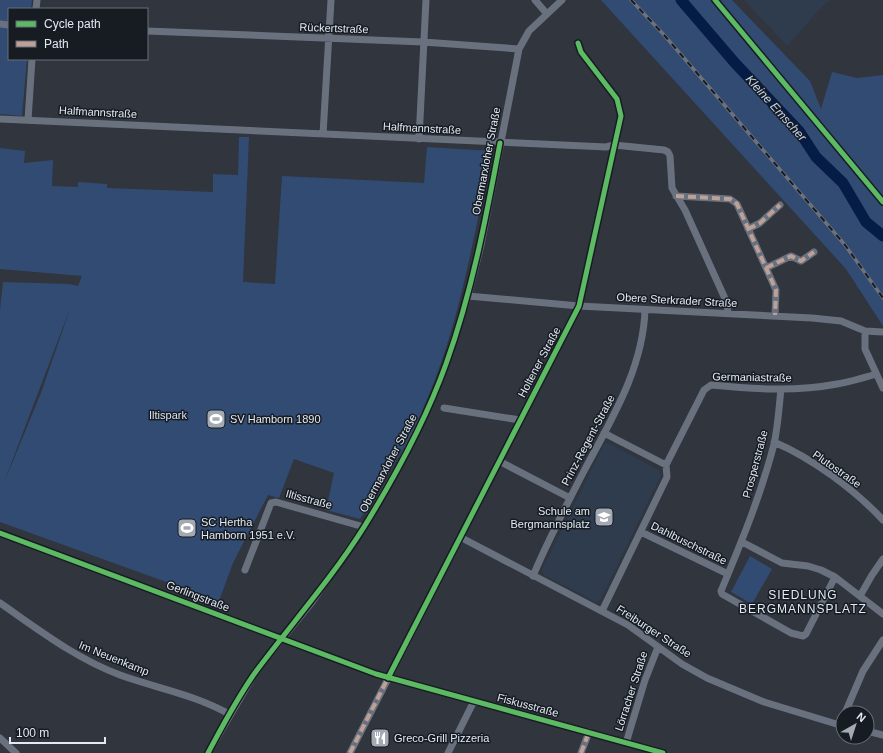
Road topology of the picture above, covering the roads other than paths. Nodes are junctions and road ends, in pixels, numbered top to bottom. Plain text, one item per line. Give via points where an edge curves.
1 (331, 0) edge
2 (426, 0) edge
3 (535, 0) edge
4 (562, 0) edge
5 (547, 14) junction
6 (148, 31) edge
7 (328, 38) junction
8 (423, 42) junction
9 (578, 43) dead end
10 (520, 49) junction
11 (32, 60) edge
12 (0, 119) edge
13 (28, 120) junction
14 (323, 134) junction
15 (419, 139) junction
16 (500, 143) junction
17 (614, 145) junction
18 (676, 196) junction
19 (780, 205) dead end
20 (748, 229) junction
21 (814, 252) dead end
22 (766, 268) junction
23 (468, 296) junction
24 (579, 306) junction
25 (645, 310) junction
26 (728, 314) junction
27 (775, 315) junction
28 (865, 331) junction
29 (883, 332) edge
30 (876, 374) junction
31 (883, 388) edge
32 (781, 389) junction
33 (444, 408) dead end
34 (520, 420) junction
35 (604, 433) junction
36 (774, 442) junction
37 (499, 461) junction
38 (666, 465) junction
39 (570, 498) junction
40 (883, 520) edge
41 (364, 527) junction
42 (641, 532) junction
43 (0, 533) edge
44 (460, 538) junction
45 (742, 542) junction
46 (883, 559) edge
47 (245, 570) dead end
48 (728, 574) junction
49 (533, 576) junction
50 (835, 577) junction
51 (860, 596) junction
52 (0, 602) edge
53 (602, 611) junction
54 (883, 614) edge
55 (282, 639) junction
56 (883, 640) edge
57 (658, 647) junction
58 (388, 678) junction
59 (474, 701) junction
60 (848, 705) edge
61 (229, 714) junction
62 (835, 721) edge
63 (589, 732) junction
64 (0, 738) edge
65 (626, 743) junction
66 (16, 753) edge
67 (208, 753) edge
68 (350, 753) edge
69 (448, 753) edge
70 (581, 753) edge
71 (663, 753) edge

1 - 7 street
2 - 8 street
3 - 5 street
4 - 5 street
5 - 10 street, Obermarxloher Straße via 529,31
6 - 7 street, Rückertstraße
7 - 8 street, Rückertstraße
7 - 14 street
8 - 10 street, Rückertstraße
8 - 15 street
9 - 17 street, Holtener Straße via 580,52 619,103 621,116
10 - 16 street, Obermarxloher Straße
11 - 13 street
12 - 13 street, Halfmannstraße
13 - 14 street, Halfmannstraße
14 - 15 street, Halfmannstraße
15 - 16 street, Halfmannstraße
16 - 17 street, Halfmannstraße via 606,147
16 - 23 street, Obermarxloher Straße via 481,245
17 - 18 street, Halfmannstraße via 668,152 672,188
17 - 24 street, Holtener Straße
18 - 20 street via 730,199 734,201
18 - 26 street, Halfmannstraße via 685,210 727,303
19 - 20 street via 760,223
20 - 22 street
21 - 22 street via 801,262 791,256
22 - 27 street via 776,290
23 - 24 street, Obere Sterkrader Straße
23 - 41 street, Obermarxloher Straße via 431,402 398,468
24 - 25 street, Obere Sterkrader Straße
24 - 34 street, Holtener Straße
25 - 26 street, Obere Sterkrader Straße
25 - 35 street, Prinz-Regent-Straße via 644,332 633,371 625,393
26 - 27 street, Obere Sterkrader Straße
27 - 28 street, Obere Sterkrader Straße via 841,321
28 - 29 street, Obere Sterkrader Straße
28 - 30 street via 865,349
30 - 31 street
30 - 32 street, Germaniastraße via 836,384
32 - 36 street, Prosperstraße
32 - 38 street, Germaniastraße via 711,385 707,387
33 - 34 street
34 - 37 street, Holtener Straße
35 - 38 street
35 - 39 street, Prinz-Regent-Straße
36 - 40 street, Plutostraße via 838,481
36 - 45 street, Prosperstraße
37 - 39 street
37 - 44 street, Holtener Straße
38 - 42 street, Germaniastraße via 667,477
39 - 49 street, Prinz-Regent-Straße
41 - 47 street, Iltisstraße via 276,502 271,503
41 - 55 street, Obermarxloher Straße
42 - 48 street, Dahlbuschstraße
42 - 53 street, Germaniastraße
43 - 55 street, Gerlingstraße
44 - 49 street, Freiburger Straße
44 - 58 street, Holtener Straße
45 - 48 street, Prosperstraße
45 - 50 street via 782,563 808,566
46 - 51 street
48 - 50 street, Prosperstraße via 722,594 798,636 806,634
49 - 53 street, Freiburger Straße
50 - 51 street
51 - 54 street
52 - 61 street, Im Neuenkamp via 53,641 88,662 214,706
53 - 57 street, Freiburger Straße
55 - 58 street, Gerlingstraße
55 - 61 street, Obermarxloher Straße via 256,671
56 - 60 street via 863,671
57 - 62 street, Freiburger Straße via 701,675 742,694
57 - 65 street, Lörracher Straße
58 - 59 street, Fiskusstraße
58 - 68 street, Holtener Straße
59 - 63 street, Fiskusstraße
59 - 69 street
61 - 67 street, Obermarxloher Straße
63 - 65 street, Fiskusstraße
63 - 70 street
64 - 66 street
65 - 71 street, Fiskusstraße

